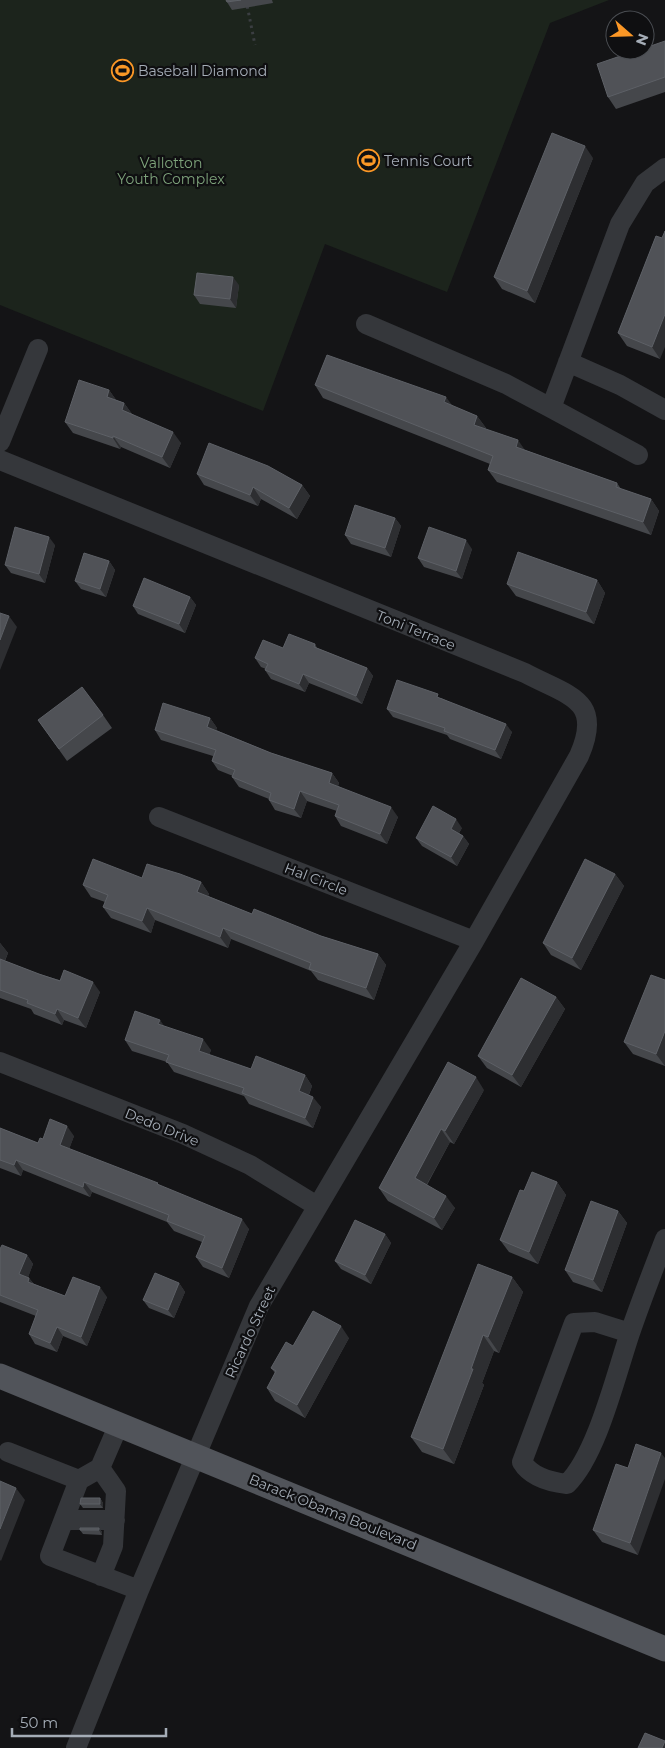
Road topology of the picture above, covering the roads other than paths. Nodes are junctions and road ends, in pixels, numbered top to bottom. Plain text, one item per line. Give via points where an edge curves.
1 (665, 168) edge
2 (366, 324) dead end
3 (38, 349) dead end
4 (568, 362) junction
5 (551, 408) junction
6 (665, 410) edge
7 (0, 442) edge
8 (638, 455) dead end
9 (0, 460) edge
10 (159, 817) dead end
11 (474, 940) junction
12 (0, 1062) edge
13 (317, 1206) junction
14 (665, 1239) edge
15 (630, 1333) junction
16 (0, 1376) edge
17 (119, 1424) junction
18 (8, 1452) dead end
19 (197, 1456) junction
20 (100, 1468) junction
21 (79, 1480) junction
22 (64, 1520) junction
23 (115, 1520) junction
24 (102, 1576) junction
25 (139, 1590) junction
26 (665, 1649) edge
27 (76, 1748) edge

1 - 4 street via 645,183 620,224
2 - 5 street via 506,384
3 - 7 street
4 - 5 street
4 - 6 street
5 - 8 street
9 - 11 street, Toni Terrace via 525,674 580,702 588,717 586,739 579,756
10 - 11 street, Hal Circle
11 - 13 street, Ricardo Street
12 - 13 street, Dedo Drive via 183,1134 250,1165
13 - 19 street, Ricardo Street via 259,1306
14 - 15 street
15 - 15 street via 603,1416 578,1473 567,1484 551,1482 527,1470 522,1462 574,1323 595,1322
16 - 17 main road, Barack Obama Boulevard
17 - 19 main road, Barack Obama Boulevard
17 - 20 street
18 - 21 street
19 - 25 street, Ricardo Street
19 - 26 main road, Barack Obama Boulevard
20 - 21 street
20 - 23 street via 116,1491
21 - 22 street
22 - 23 street
22 - 24 street via 50,1556
23 - 24 street via 113,1546
24 - 25 street
25 - 27 street, Ricardo Street

